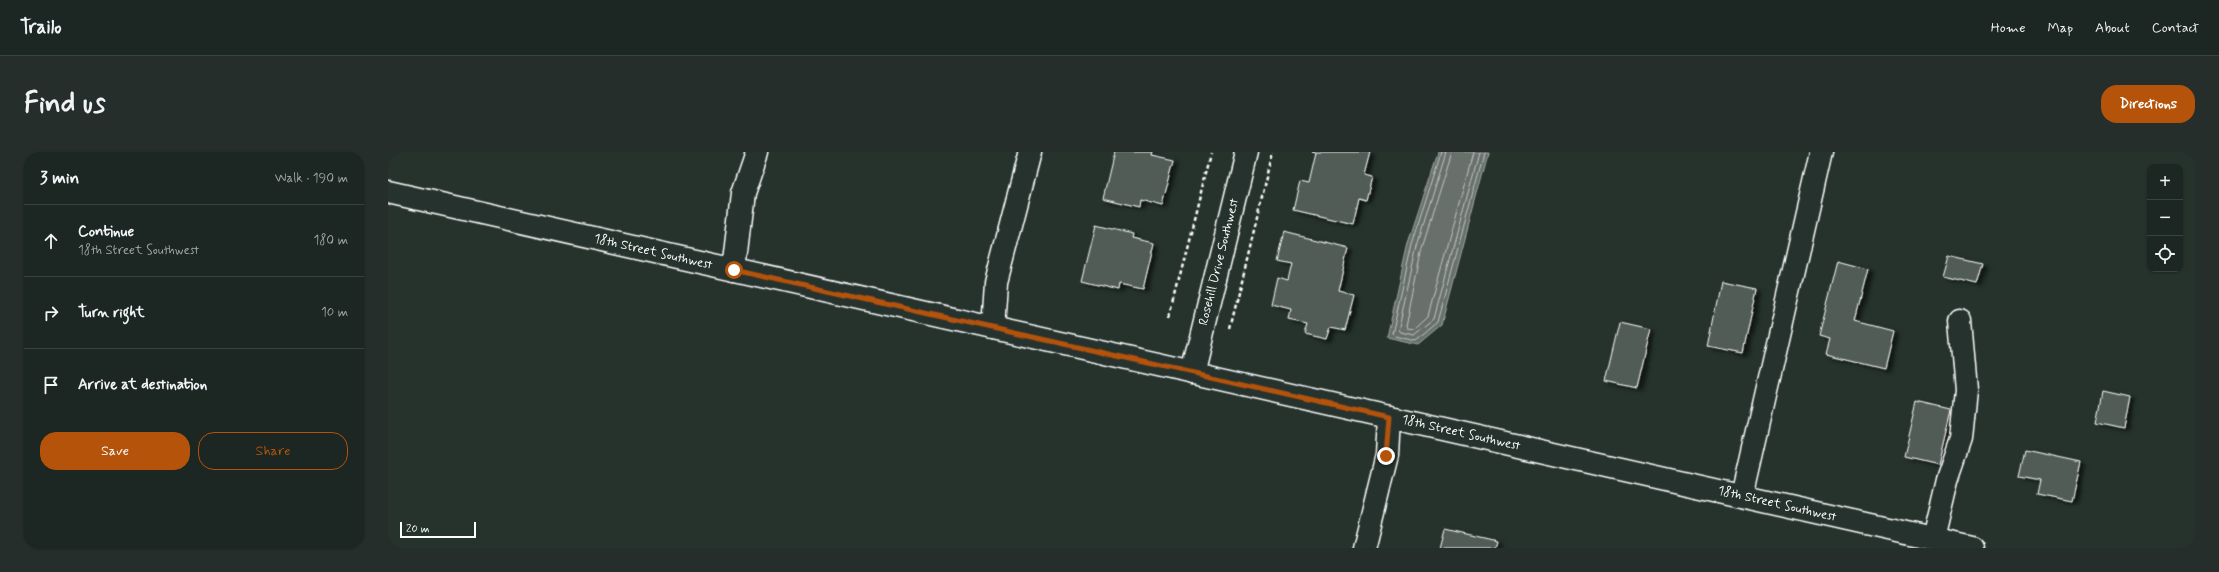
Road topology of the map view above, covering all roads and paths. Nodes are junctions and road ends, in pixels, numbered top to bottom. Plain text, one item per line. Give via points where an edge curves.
1 (757, 152) edge
2 (1030, 152) edge
3 (1211, 152) edge
4 (1246, 152) edge
5 (1273, 152) edge
6 (1821, 152) edge
7 (388, 192) edge
8 (734, 270) junction
9 (1170, 316) dead end
10 (1960, 321) dead end
11 (993, 328) junction
12 (1230, 329) dead end
13 (1192, 373) junction
14 (1389, 417) junction
15 (1742, 496) junction
16 (1933, 539) junction
17 (1364, 548) edge
18 (1972, 548) edge

1 - 8 street via 744,193
2 - 11 street via 996,282
3 - 9 path
4 - 13 street, Rosehill Drive Southwest
5 - 12 path
6 - 15 street
7 - 8 street, 18th Street Southwest
8 - 11 street, 18th Street Southwest
10 - 16 street via 1966,390 1961,439 1947,480
11 - 13 street, 18th Street Southwest
13 - 14 street, 18th Street Southwest
14 - 15 street, 18th Street Southwest
14 - 17 street via 1386,456
15 - 16 street, 18th Street Southwest
16 - 18 street, 18th Street Southwest

